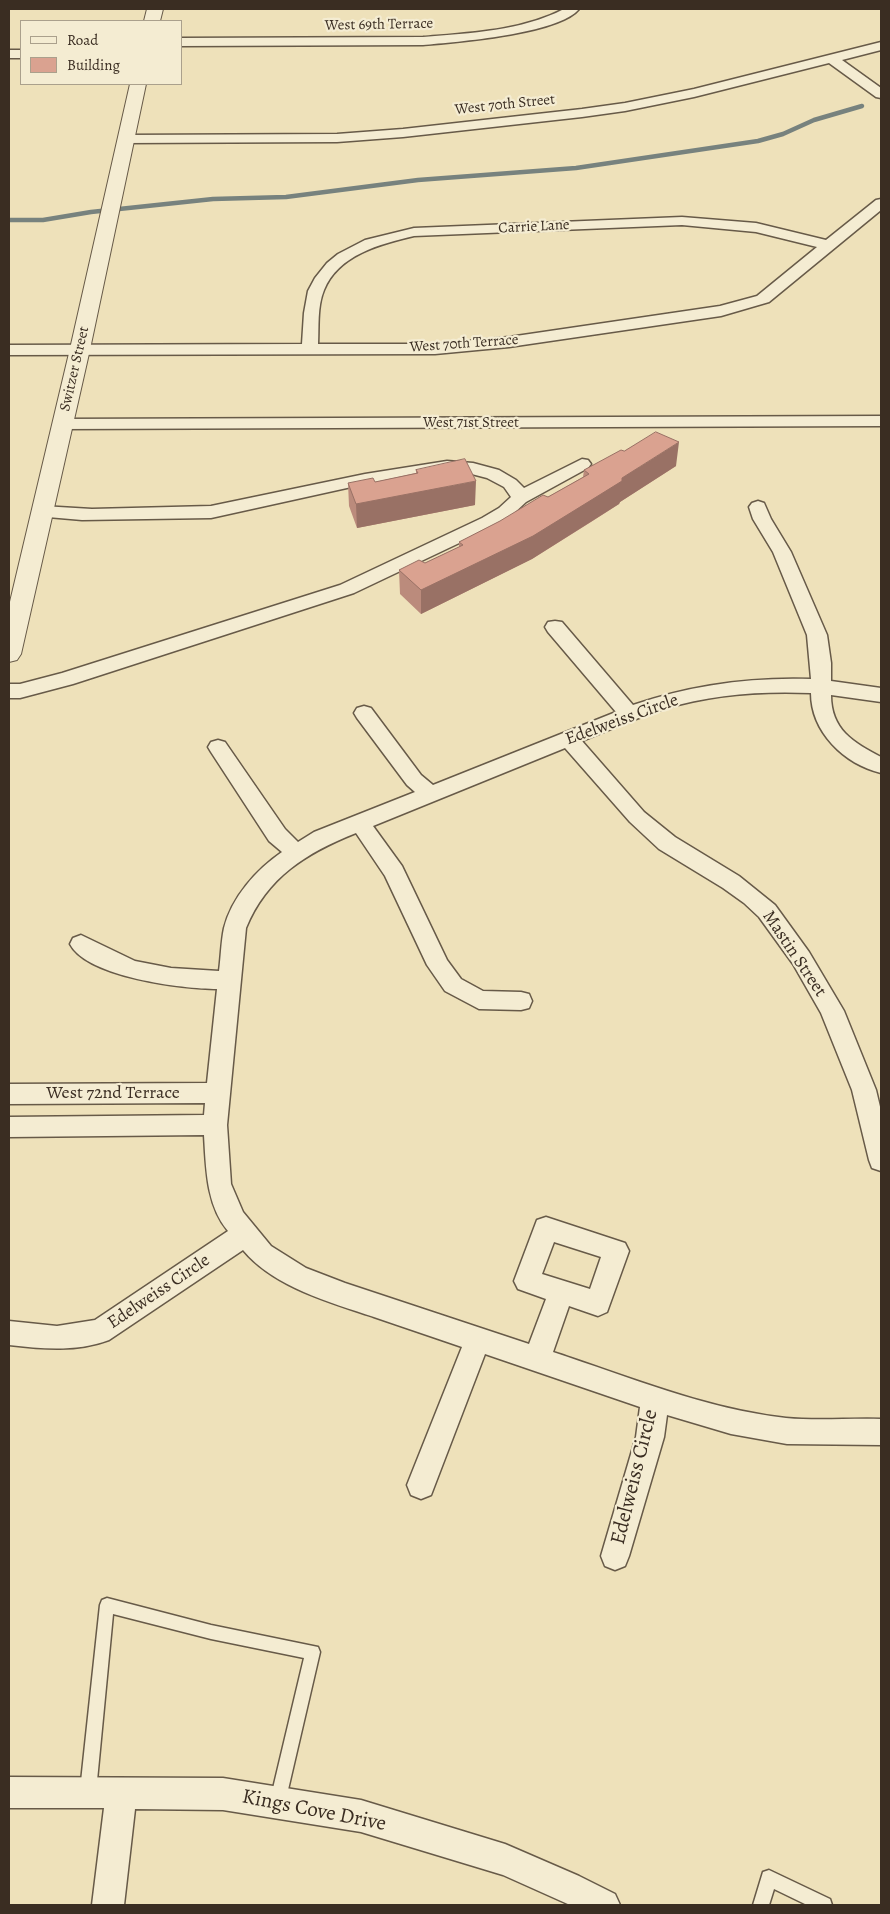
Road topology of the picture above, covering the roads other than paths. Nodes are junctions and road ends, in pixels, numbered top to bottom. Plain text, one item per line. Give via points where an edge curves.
1 (573, 9) edge
2 (182, 42) edge
3 (881, 46) edge
4 (832, 59) junction
5 (138, 85) edge
6 (881, 94) edge
7 (126, 139) junction
8 (881, 204) edge
9 (828, 246) junction
10 (80, 349) junction
11 (310, 349) junction
12 (9, 350) edge
13 (881, 421) edge
14 (62, 424) junction
15 (582, 464) dead end
16 (520, 498) junction
17 (758, 507) dead end
18 (42, 512) junction
19 (555, 627) dead end
20 (9, 654) edge
21 (821, 686) junction
22 (9, 692) edge
23 (881, 695) edge
24 (364, 714) dead end
25 (629, 714) junction
26 (569, 739) junction
27 (218, 748) dead end
28 (881, 766) edge
29 (431, 794) junction
30 (360, 823) junction
31 (296, 852) junction
32 (81, 944) dead end
33 (229, 980) junction
34 (521, 1001) dead end
35 (218, 1093) junction
36 (9, 1094) edge
37 (215, 1125) junction
38 (9, 1127) edge
39 (881, 1160) edge
40 (245, 1234) junction
41 (560, 1292) dead end
42 (9, 1333) edge
43 (478, 1340) junction
44 (538, 1359) junction
45 (655, 1399) junction
46 (881, 1432) edge
47 (421, 1485) dead end
48 (615, 1556) dead end
49 (9, 1792) edge
50 (87, 1793) junction
51 (121, 1793) junction
52 (278, 1803) junction
53 (108, 1905) edge
54 (604, 1905) edge
55 (761, 1905) edge
56 (824, 1905) edge

1 - 2 street, West 69th Terrace via 535,25 424,42
3 - 4 street, West 70th Street
4 - 6 street
4 - 7 street, West 70th Street via 662,100 573,114 337,138
5 - 7 street, Switzer Street
7 - 10 street, Switzer Street
8 - 9 street, West 70th Terrace
9 - 11 street, West 70th Terrace via 763,299 721,311 468,347
9 - 11 street, Carrie Lane via 772,229 701,221 400,235 358,249 329,270 314,301
10 - 11 street, West 70th Terrace
10 - 12 street, West 70th Terrace
10 - 14 street, Switzer Street
13 - 14 street, West 71st Street
14 - 18 street, Switzer Street
15 - 16 street
16 - 18 street via 518,490 501,478 478,469 456,466 369,478 211,512
16 - 22 street via 478,527 347,589 66,679
17 - 21 street via 762,520 782,552 816,635
18 - 20 street, Switzer Street
19 - 25 street
21 - 23 street, Edelweiss Circle
21 - 25 street, Edelweiss Circle via 747,685 706,691
21 - 28 street via 821,704 827,725 838,739
24 - 29 street via 414,780
25 - 26 street, Edelweiss Circle
26 - 29 street, Edelweiss Circle
26 - 39 street, Mastin Street via 644,824 667,843 731,882 767,911 832,1011 864,1090
27 - 31 street via 277,835
29 - 30 street, Edelweiss Circle
30 - 31 street, Edelweiss Circle
30 - 34 street via 394,872 438,965 453,985 480,1000
31 - 33 street, Edelweiss Circle via 272,869 242,910 235,928
32 - 33 street via 95,954 162,977
33 - 35 street, Edelweiss Circle
35 - 36 street, West 72nd Terrace
35 - 37 street, Edelweiss Circle
37 - 38 street, West 72nd Terrace
37 - 40 street, Edelweiss Circle via 219,1184 233,1219
40 - 42 street, Edelweiss Circle via 100,1331 57,1338
40 - 43 street, Edelweiss Circle via 262,1254 297,1276
41 - 44 street
43 - 44 street, Edelweiss Circle
43 - 47 street
44 - 45 street, Edelweiss Circle
45 - 46 street, Edelweiss Circle via 731,1421 786,1431
45 - 48 street, Edelweiss Circle via 650,1437
49 - 50 street, Kings Cove Drive
50 - 51 street, Kings Cove Drive
50 - 52 lane via 107,1605 211,1632 313,1652
51 - 52 street, Kings Cove Drive via 223,1794
51 - 53 street
52 - 54 street, Kings Cove Drive via 361,1816 505,1860
55 - 56 lane via 769,1878

